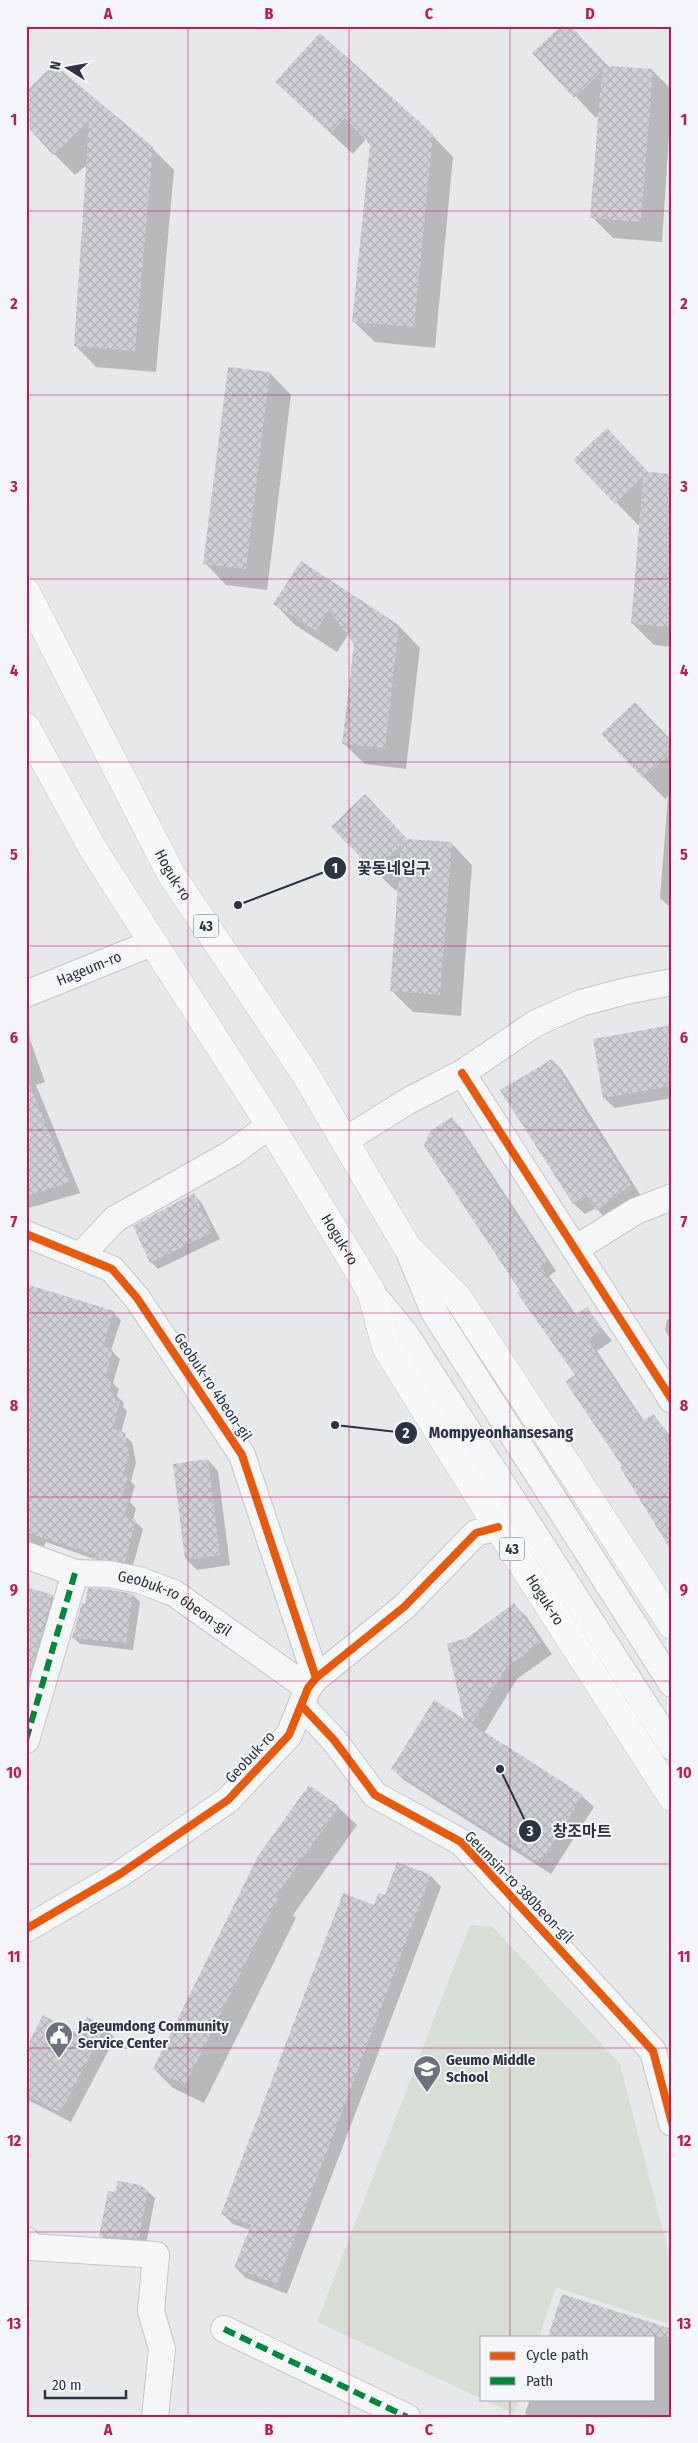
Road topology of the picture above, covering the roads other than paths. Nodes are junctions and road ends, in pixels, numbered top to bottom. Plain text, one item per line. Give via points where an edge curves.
1 (26, 592) edge
2 (26, 728) edge
3 (152, 943) junction
4 (672, 982) edge
5 (26, 993) edge
6 (462, 1073) junction
7 (270, 1125) junction
8 (344, 1141) junction
9 (672, 1197) edge
10 (26, 1234) edge
11 (407, 1247) junction
12 (575, 1249) junction
13 (81, 1255) junction
14 (371, 1291) junction
15 (672, 1400) edge
16 (498, 1527) junction
17 (26, 1555) edge
18 (74, 1573) junction
19 (672, 1625) edge
20 (672, 1684) edge
21 (309, 1691) junction
22 (26, 1740) edge
23 (672, 1747) edge
24 (672, 1797) edge
25 (26, 1928) edge
26 (672, 2123) edge
27 (26, 2240) edge
28 (224, 2329) dead end
29 (371, 2408) edge
30 (155, 2417) edge
31 (407, 2417) edge

1 - 8 main road, Hoguk-ro / 43 via 171,874 304,1072
2 - 3 main road, Hoguk-ro / 43 via 92,849
3 - 5 street, Hageum-ro
3 - 7 main road, Hoguk-ro / 43
4 - 6 street via 581,1003 536,1023
6 - 8 street via 408,1101
6 - 12 street
7 - 13 street via 223,1158 115,1219
7 - 14 main road, Hoguk-ro / 43
8 - 11 main road, Hoguk-ro / 43
9 - 12 street via 636,1211
10 - 13 street, Geobuk-ro 4beon-gil
11 - 19 main road, Hoguk-ro / 43 via 458,1298
11 - 20 street, Hoguk-ro via 434,1312
12 - 15 street
13 - 21 street, Geobuk-ro 4beon-gil via 112,1269 137,1298 242,1455
14 - 16 main road, Hoguk-ro / 43 via 386,1346
14 - 23 street, Hoguk-ro via 406,1335
16 - 21 street, Geobuk-ro via 476,1533 404,1607
16 - 24 main road, Hoguk-ro / 43
17 - 18 street, Geobuk-ro 6beon-gil
18 - 21 street, Geobuk-ro 6beon-gil via 109,1574 139,1580 174,1593
18 - 22 street
21 - 25 street, Geobuk-ro via 289,1735 228,1800 120,1874
21 - 26 street, Geumsin-ro 380beon-gil via 334,1740 375,1795 461,1842 653,2051
27 - 30 street via 31,2247 156,2255 151,2312 162,2349
28 - 29 street
29 - 31 street

